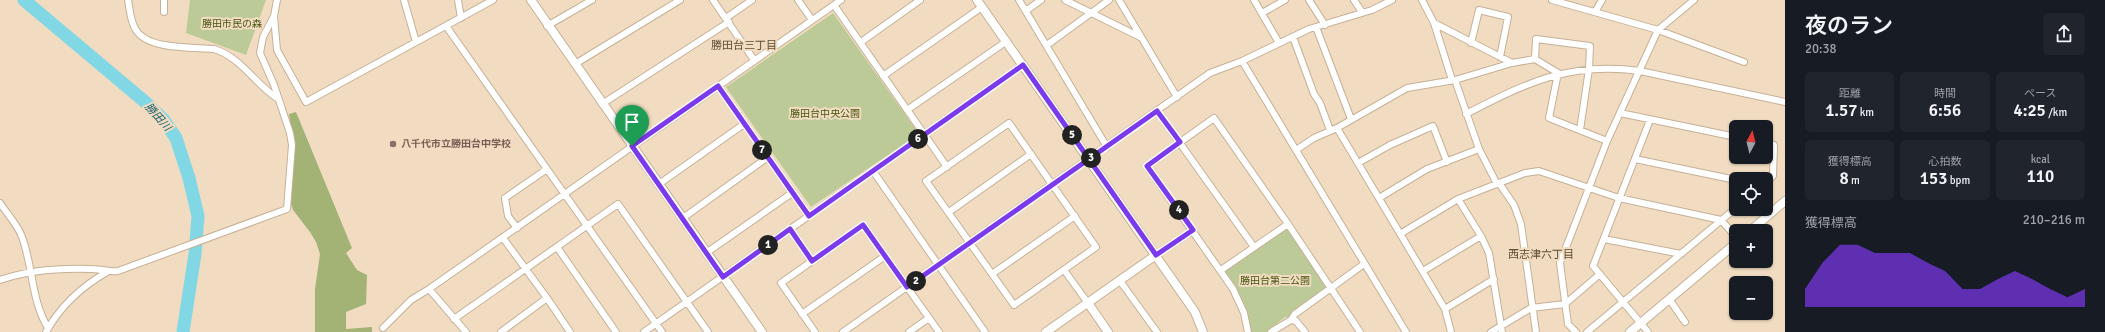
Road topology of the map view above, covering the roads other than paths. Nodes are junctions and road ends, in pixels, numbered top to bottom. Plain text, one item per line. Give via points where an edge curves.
1 (128, 0) edge
2 (164, 0) edge
3 (277, 0) edge
4 (404, 0) edge
5 (458, 0) edge
6 (493, 0) edge
7 (531, 0) edge
8 (592, 0) edge
9 (680, 0) edge
10 (713, 0) edge
11 (752, 0) edge
12 (798, 0) edge
13 (841, 0) edge
14 (920, 0) edge
15 (1019, 0) edge
16 (1041, 0) edge
17 (1065, 0) edge
18 (1108, 0) edge
19 (1119, 0) edge
20 (1254, 0) edge
21 (1285, 0) edge
22 (1309, 0) edge
23 (1354, 0) edge
24 (1392, 0) edge
25 (1422, 0) edge
26 (1552, 0) edge
27 (1602, 0) edge
28 (1693, 0) edge
29 (980, 3) edge
30 (834, 5) junction
31 (1027, 10) junction
32 (164, 12) dead end
33 (1362, 12) junction
34 (1595, 12) junction
35 (1090, 13) junction
36 (1262, 13) junction
37 (274, 16) junction
38 (461, 18) junction
39 (727, 20) junction
40 (812, 20) junction
41 (1434, 23) junction
42 (1325, 25) junction
43 (446, 26) junction
44 (547, 26) junction
45 (1316, 27) junction
46 (1658, 30) junction
47 (1140, 37) junction
48 (1293, 37) junction
49 (1007, 41) junction
50 (416, 42) junction
51 (861, 42) junction
52 (1279, 43) junction
53 (1471, 43) junction
54 (1047, 45) junction
55 (1500, 57) junction
56 (1535, 59) junction
57 (754, 60) junction
58 (1242, 61) junction
59 (1744, 62) dead end
60 (1512, 63) junction
61 (574, 64) junction
62 (1023, 65) junction
63 (1589, 69) junction
64 (1640, 71) junction
65 (1558, 73) junction
66 (884, 76) junction
67 (1454, 80) junction
68 (718, 86) junction
69 (1177, 97) junction
70 (278, 99) junction
71 (1785, 102) edge
72 (602, 104) junction
73 (908, 110) junction
74 (1157, 111) junction
75 (1620, 113) junction
76 (1466, 114) junction
77 (1351, 119) junction
78 (1650, 120) junction
79 (744, 124) junction
80 (1337, 128) junction
81 (1330, 130) junction
82 (1580, 130) junction
83 (925, 134) junction
84 (1729, 136) edge
85 (1608, 141) junction
86 (1180, 142) junction
87 (1773, 145) edge
88 (632, 146) junction
89 (1107, 147) junction
90 (1480, 149) junction
91 (1296, 150) junction
92 (1031, 154) junction
93 (768, 158) junction
94 (1089, 159) junction
95 (1634, 160) junction
96 (1447, 162) junction
97 (1358, 164) junction
98 (946, 167) junction
99 (547, 169) junction
100 (873, 171) junction
101 (1773, 176) edge
102 (1729, 179) edge
103 (1498, 183) junction
104 (659, 184) junction
105 (1053, 185) junction
106 (1589, 188) junction
107 (792, 192) junction
108 (564, 194) junction
109 (1379, 198) junction
110 (1619, 198) junction
111 (1458, 199) junction
112 (1785, 202) edge
113 (0, 203) edge
114 (949, 212) junction
115 (1729, 214) edge
116 (809, 216) junction
117 (1075, 216) junction
118 (683, 218) junction
119 (1721, 220) junction
120 (1288, 224) junction
121 (1758, 224) edge
122 (586, 225) junction
123 (517, 228) junction
124 (790, 229) junction
125 (1729, 229) edge
126 (1193, 230) junction
127 (1400, 234) junction
128 (1481, 236) junction
129 (503, 238) junction
130 (1604, 238) junction
131 (970, 243) junction
132 (556, 246) junction
133 (1254, 247) junction
134 (1729, 249) edge
135 (706, 253) junction
136 (1681, 254) junction
137 (1156, 255) junction
138 (885, 256) junction
139 (812, 261) junction
140 (1364, 264) junction
141 (939, 265) junction
142 (526, 269) junction
143 (1064, 270) junction
144 (1221, 270) junction
145 (1423, 271) junction
146 (30, 272) junction
147 (107, 272) junction
148 (992, 274) junction
149 (1600, 274) junction
150 (723, 277) junction
151 (1494, 279) junction
152 (0, 280) edge
153 (1120, 281) junction
154 (907, 287) junction
155 (1332, 288) junction
156 (429, 289) junction
157 (547, 298) junction
158 (1669, 299) junction
159 (687, 301) junction
160 (1623, 302) junction
161 (1088, 303) junction
162 (1566, 304) junction
163 (1531, 308) junction
164 (1445, 309) junction
165 (802, 314) junction
166 (929, 318) junction
167 (454, 319) junction
168 (1291, 320) junction
169 (1641, 322) junction
170 (1685, 322) dead end
171 (656, 324) junction
172 (382, 328) dead end
173 (1501, 329) edge
174 (47, 330) edge
175 (466, 332) edge
176 (501, 332) edge
177 (570, 332) edge
178 (616, 332) edge
179 (644, 332) edge
180 (662, 332) edge
181 (708, 332) edge
182 (762, 332) edge
183 (815, 332) edge
184 (843, 332) edge
185 (909, 332) edge
186 (939, 332) edge
187 (985, 332) edge
188 (1046, 332) edge
189 (1108, 332) edge
190 (1157, 332) edge
191 (1203, 332) edge
192 (1248, 332) edge
193 (1271, 332) edge
194 (1305, 332) edge
195 (1360, 332) edge
196 (1406, 332) edge
197 (1451, 332) edge
198 (1491, 332) edge
199 (1536, 332) edge
200 (1576, 332) edge
201 (1588, 332) edge
202 (1630, 332) edge
203 (1648, 332) edge

1 - 70 street via 132,23 143,38 154,43 223,52 244,68 266,92
2 - 32 street
3 - 37 street
4 - 50 street
5 - 38 street
6 - 38 street
7 - 44 street
8 - 44 street
9 - 61 street
10 - 39 street
11 - 39 street
12 - 40 street
13 - 30 street
14 - 51 street
15 - 31 street
16 - 31 street
17 - 35 street
18 - 35 street
19 - 47 street
20 - 36 street
21 - 36 street
22 - 42 street
23 - 33 street
24 - 33 street
25 - 41 street
26 - 34 street
27 - 34 street
28 - 46 street
29 - 49 street
29 - 66 street
30 - 40 street
30 - 51 street
31 - 54 street
33 - 42 street
34 - 46 street
35 - 47 street
35 - 54 street
36 - 52 street
37 - 50 street via 278,50 306,102
37 - 70 street via 263,37 260,53
38 - 43 street
39 - 57 street
39 - 72 street
40 - 57 street
41 - 53 street
41 - 67 street
42 - 45 street
43 - 50 street
43 - 99 street
44 - 61 street
45 - 48 street
45 - 77 street
46 - 59 street
46 - 64 street
47 - 69 street
48 - 52 street
48 - 81 street
49 - 62 street
49 - 73 street
51 - 66 street
52 - 58 street
53 - 55 street
53 - 55 street via 1479,10 1508,17
54 - 89 street
55 - 60 street
56 - 60 street
56 - 63 street via 1536,39 1590,46
56 - 65 street
57 - 68 street
58 - 69 street via 1210,73
58 - 91 street
60 - 67 street
61 - 72 street
62 - 83 street
62 - 94 street
63 - 64 street
63 - 65 street
63 - 82 street
64 - 71 street
64 - 75 street
65 - 76 street via 1521,86
65 - 82 street via 1549,118
66 - 73 street
67 - 76 street
67 - 77 street via 1407,88
68 - 79 street
68 - 88 street
69 - 74 street
70 - 147 street via 292,145 286,209 118,271
72 - 88 street
73 - 83 street
74 - 86 street
74 - 89 street
75 - 78 street
75 - 85 street
76 - 90 street
77 - 80 street
78 - 84 street
78 - 95 street
79 - 93 street
79 - 104 street
80 - 81 street
80 - 97 street
81 - 91 street
82 - 85 street
83 - 98 street
83 - 100 street
85 - 106 street
86 - 120 street via 1214,118
86 - 126 street via 1147,166
86 - 133 street
87 - 101 street
88 - 104 street
88 - 108 street
89 - 94 street
90 - 96 street
90 - 103 street
91 - 140 street
92 - 98 street via 1009,123
92 - 105 street
92 - 114 street
93 - 107 street
93 - 118 street
94 - 105 street
94 - 137 street
95 - 102 street
95 - 110 street
96 - 97 street via 1433,126 1390,145
96 - 109 street via 1427,169
97 - 109 street
98 - 114 street via 926,181
99 - 108 street
99 - 123 street via 505,198 508,216
100 - 116 street
100 - 141 street
103 - 106 street via 1525,173 1539,171
103 - 111 street
103 - 163 street via 1514,205 1521,224
104 - 118 street
105 - 117 street
105 - 131 street
106 - 110 street
106 - 162 street via 1560,263
107 - 116 street
107 - 135 street
108 - 122 street
108 - 123 street
109 - 127 street
110 - 119 street
110 - 130 street
111 - 127 street
111 - 128 street
112 - 121 street
113 - 146 street via 21,234
114 - 131 street
115 - 119 street
116 - 124 street
117 - 143 street via 1096,247
117 - 148 street
118 - 135 street
119 - 125 street
119 - 136 street
120 - 133 street
120 - 155 street
122 - 132 street
122 - 159 street via 618,204
122 - 171 street
123 - 129 street
124 - 139 street
124 - 150 street
126 - 137 street
126 - 144 street
127 - 145 street
128 - 145 street
128 - 151 street via 1489,254
129 - 142 street
129 - 156 street
130 - 136 street
130 - 149 street via 1593,266
131 - 141 street
131 - 148 street
132 - 142 street
132 - 178 street
133 - 144 street
134 - 158 street
135 - 150 street
136 - 160 street
137 - 153 street
137 - 191 street via 1195,312
138 - 139 street via 863,225
138 - 154 street
138 - 165 street
139 - 165 street via 781,283
140 - 155 street
140 - 196 street
141 - 154 street
141 - 187 street
142 - 157 street
142 - 167 street
143 - 148 street via 1014,305
143 - 161 street
144 - 192 street via 1244,313
145 - 164 street
146 - 147 street via 91,269
146 - 152 street
146 - 174 street
147 - 174 street via 72,297 58,312
149 - 160 street
149 - 162 street
150 - 159 street
150 - 182 street
151 - 164 street
151 - 173 street
153 - 161 street
153 - 190 street
154 - 166 street
154 - 184 street
155 - 168 street via 1295,314
155 - 195 street
156 - 167 street
156 - 172 street via 411,300
157 - 176 street
157 - 177 street
158 - 169 street
158 - 170 street
159 - 171 street
159 - 181 street
160 - 169 street
160 - 201 street
161 - 188 street
161 - 189 street
162 - 163 street
162 - 200 street via 1568,324
163 - 173 street
163 - 199 street
164 - 197 street
165 - 183 street
166 - 185 street
166 - 186 street
167 - 175 street
168 - 193 street
168 - 194 street via 1296,321
169 - 202 street
169 - 203 street
171 - 179 street
171 - 180 street
173 - 198 street

